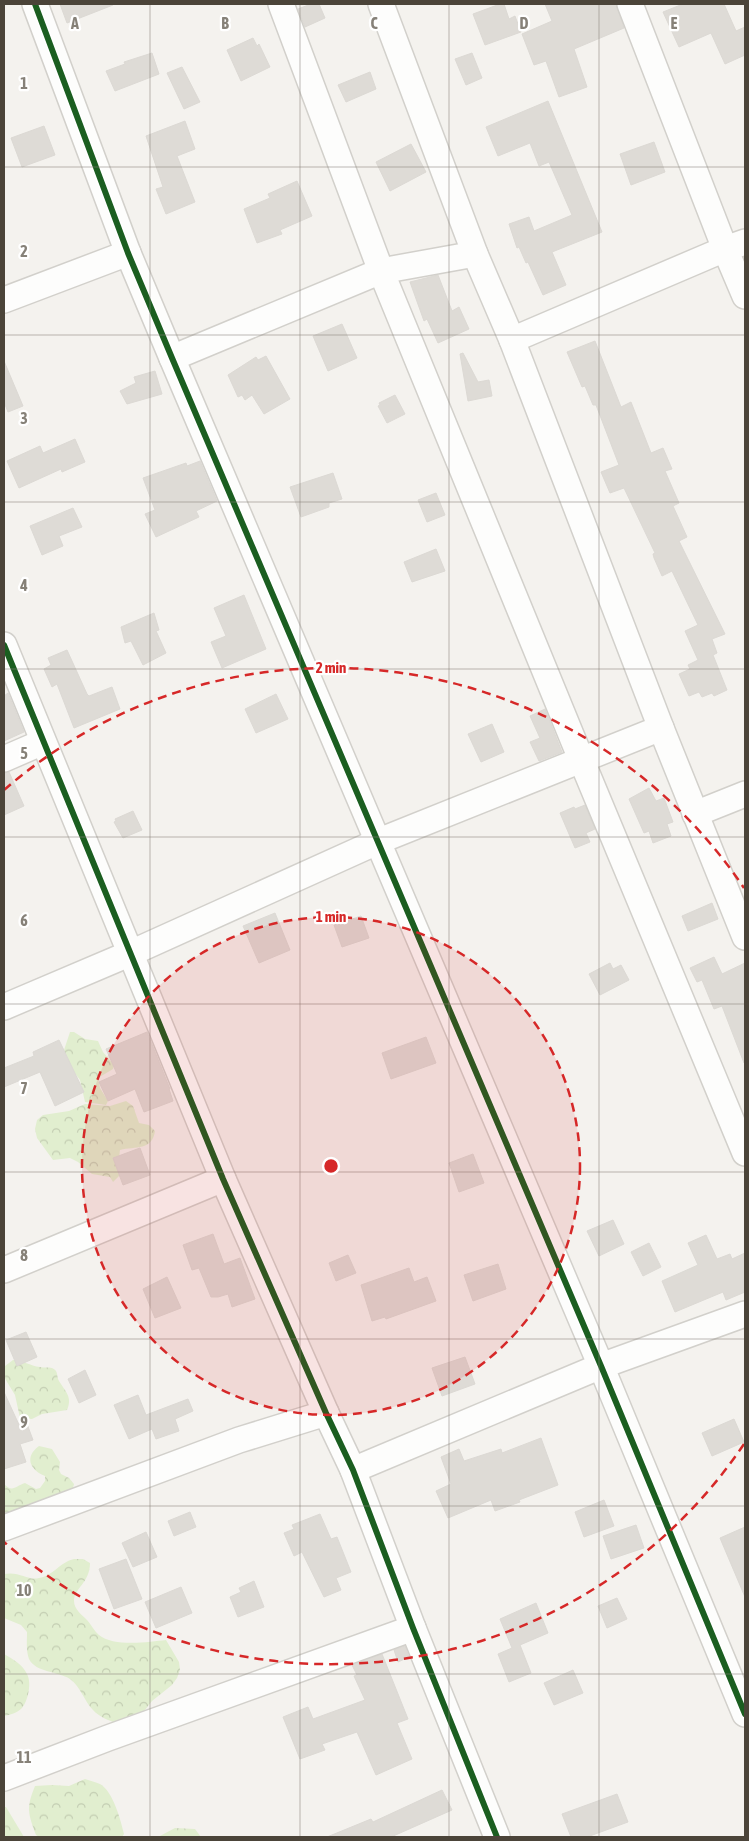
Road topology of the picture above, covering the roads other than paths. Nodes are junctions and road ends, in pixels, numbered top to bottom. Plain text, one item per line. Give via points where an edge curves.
1 (35, 4) edge
2 (281, 4) edge
3 (381, 4) edge
4 (630, 4) edge
5 (735, 246) edge
6 (128, 253) junction
7 (475, 254) junction
8 (381, 271) junction
9 (745, 296) edge
10 (4, 300) edge
11 (512, 340) junction
12 (172, 358) junction
13 (4, 645) edge
14 (661, 728) junction
15 (43, 742) junction
16 (4, 759) edge
17 (581, 759) junction
18 (745, 794) edge
19 (695, 814) junction
20 (379, 842) junction
21 (745, 937) edge
22 (131, 953) junction
23 (4, 1007) edge
24 (745, 1153) edge
25 (223, 1179) junction
26 (4, 1270) edge
27 (745, 1314) edge
28 (601, 1366) junction
29 (326, 1413) junction
30 (353, 1470) junction
31 (4, 1528) edge
32 (413, 1628) junction
33 (745, 1714) edge
34 (4, 1778) edge
35 (497, 1837) edge

1 - 6 street
2 - 8 street
3 - 7 street
4 - 5 street
5 - 9 street
5 - 11 street
6 - 10 street
6 - 12 street
7 - 8 street
7 - 11 street
8 - 12 street
8 - 17 street
11 - 14 street
12 - 20 street
13 - 15 street
14 - 17 street
14 - 19 street
15 - 16 street
15 - 22 street
17 - 20 street
17 - 24 street
18 - 19 street
19 - 21 street
20 - 22 street
20 - 28 street
22 - 23 street
22 - 25 street
25 - 26 street
25 - 29 street
27 - 28 street
28 - 30 street
28 - 33 street
29 - 30 street
29 - 31 street via 239,1440
30 - 32 street
32 - 34 street
32 - 35 street

